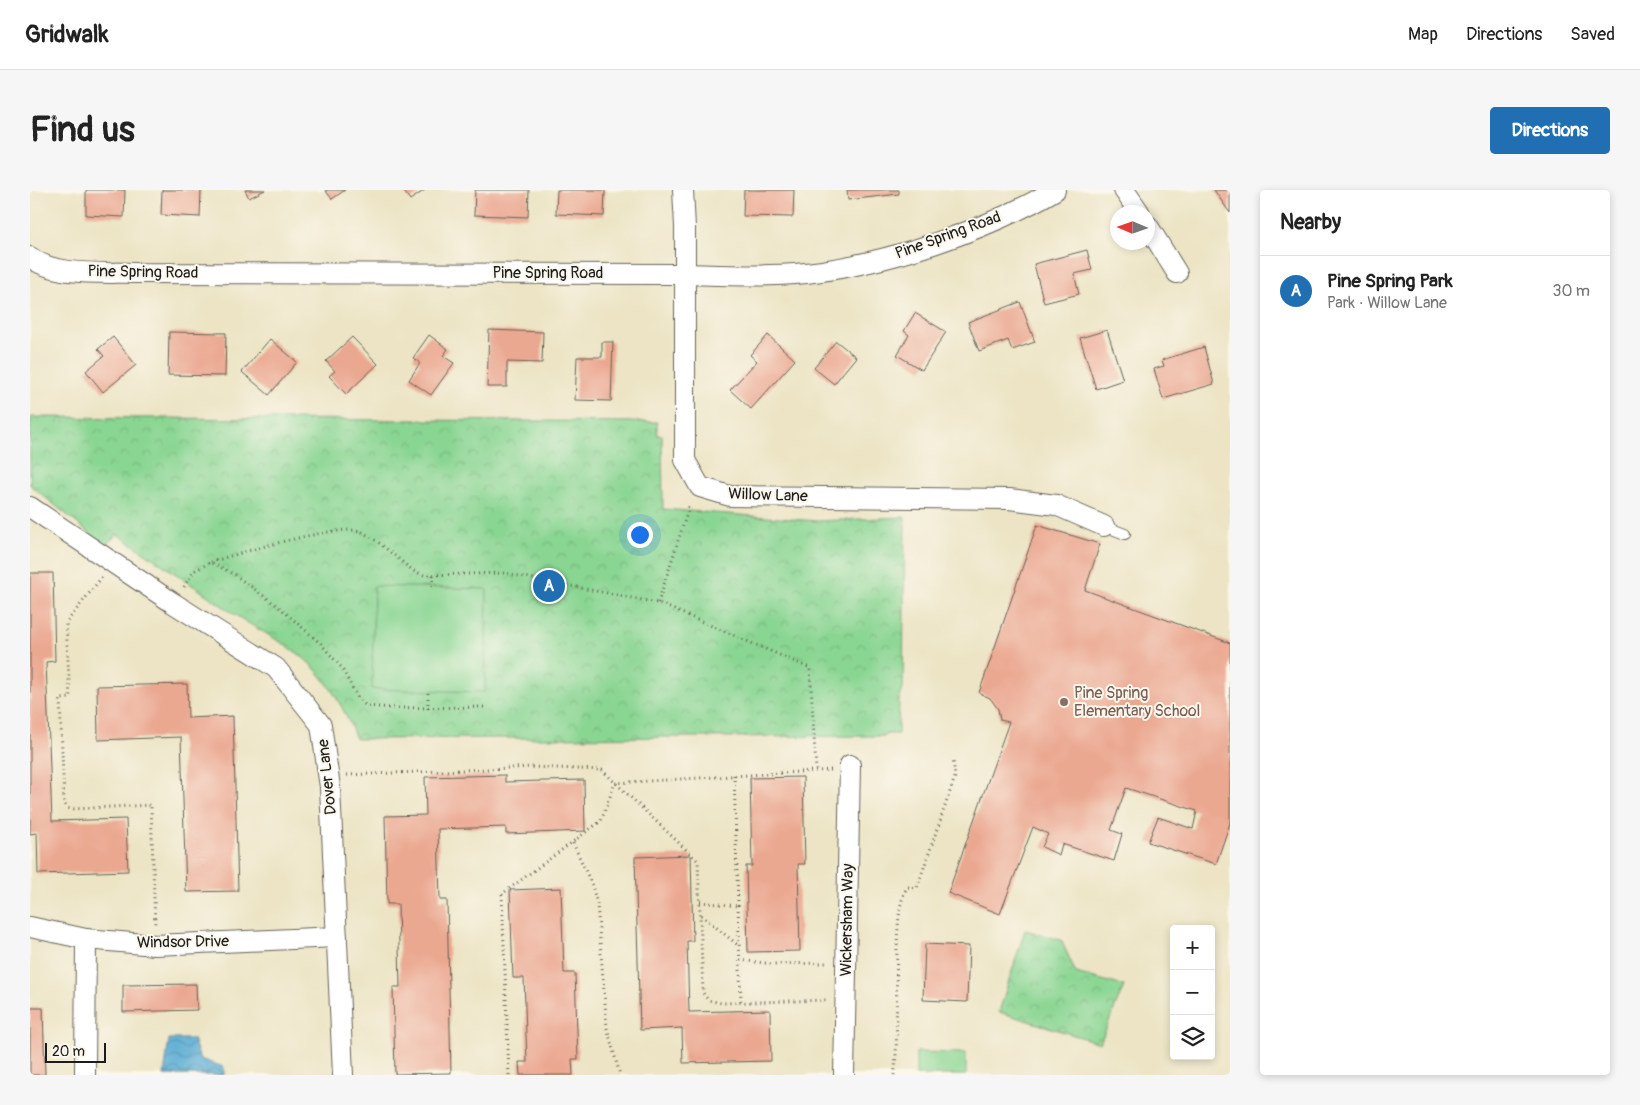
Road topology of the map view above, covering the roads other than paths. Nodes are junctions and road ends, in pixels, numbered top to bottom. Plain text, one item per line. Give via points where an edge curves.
1 (683, 190) edge
2 (1055, 190) edge
3 (1124, 190) edge
4 (1134, 205) edge
5 (1155, 237) edge
6 (30, 257) edge
7 (1177, 273) dead end
8 (684, 274) junction
9 (30, 507) edge
10 (1104, 526) joint
11 (1125, 534) dead end
12 (850, 767) road end
13 (30, 927) edge
14 (337, 937) junction
15 (86, 939) junction
16 (85, 1075) edge
17 (343, 1075) edge
18 (844, 1075) edge

1 - 8 street
2 - 8 street, Pine Spring Road via 994,220 882,259 804,273
3 - 4 street
5 - 7 street
6 - 8 street, Pine Spring Road via 53,269 136,273
8 - 10 street, Willow Lane via 686,460 700,487 730,496 1009,499 1056,505
9 - 14 street, Dover Lane via 276,668 321,725 329,776
10 - 11 lane
12 - 18 street, Wickersham Way
13 - 15 street, Windsor Drive
14 - 15 street, Windsor Drive via 156,945
14 - 17 street, Dover Lane
15 - 16 street

